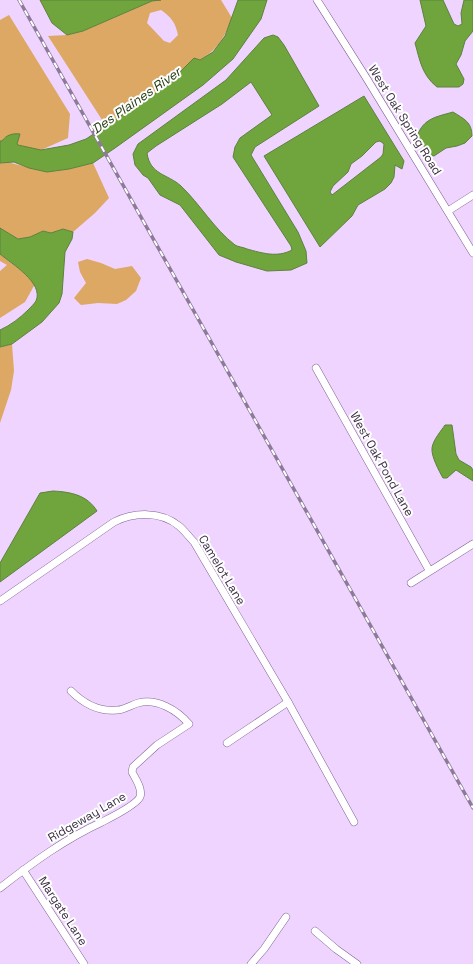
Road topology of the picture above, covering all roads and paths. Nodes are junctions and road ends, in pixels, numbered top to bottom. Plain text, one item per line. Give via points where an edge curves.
1 (317, 0) edge
2 (473, 195) edge
3 (448, 211) junction
4 (473, 253) edge
5 (316, 368) dead end
6 (473, 544) edge
7 (429, 570) junction
8 (411, 583) dead end
9 (0, 601) edge
10 (71, 691) dead end
11 (288, 702) junction
12 (227, 743) dead end
13 (354, 822) dead end
14 (23, 870) junction
15 (0, 888) edge
16 (286, 916) dead end
17 (315, 931) dead end
18 (84, 964) edge
19 (251, 964) edge
20 (357, 964) edge

1 - 3 street, West Oak Spring Road
2 - 3 street
3 - 4 street, West Oak Spring Road
5 - 7 street, West Oak Pond Lane
6 - 7 street
7 - 8 street
9 - 11 street, Camelot Lane via 114,522 136,515 160,517 178,525 194,542
10 - 14 street, Ridgeway Lane via 80,700 100,710 119,710 149,701 160,704 183,717 189,724 157,745 133,767 132,772 140,790 140,797 136,802 86,829
11 - 12 street
11 - 13 street, Camelot Lane
14 - 15 street, Ridgeway Lane
14 - 18 street, Margate Lane
16 - 19 street
17 - 20 street

